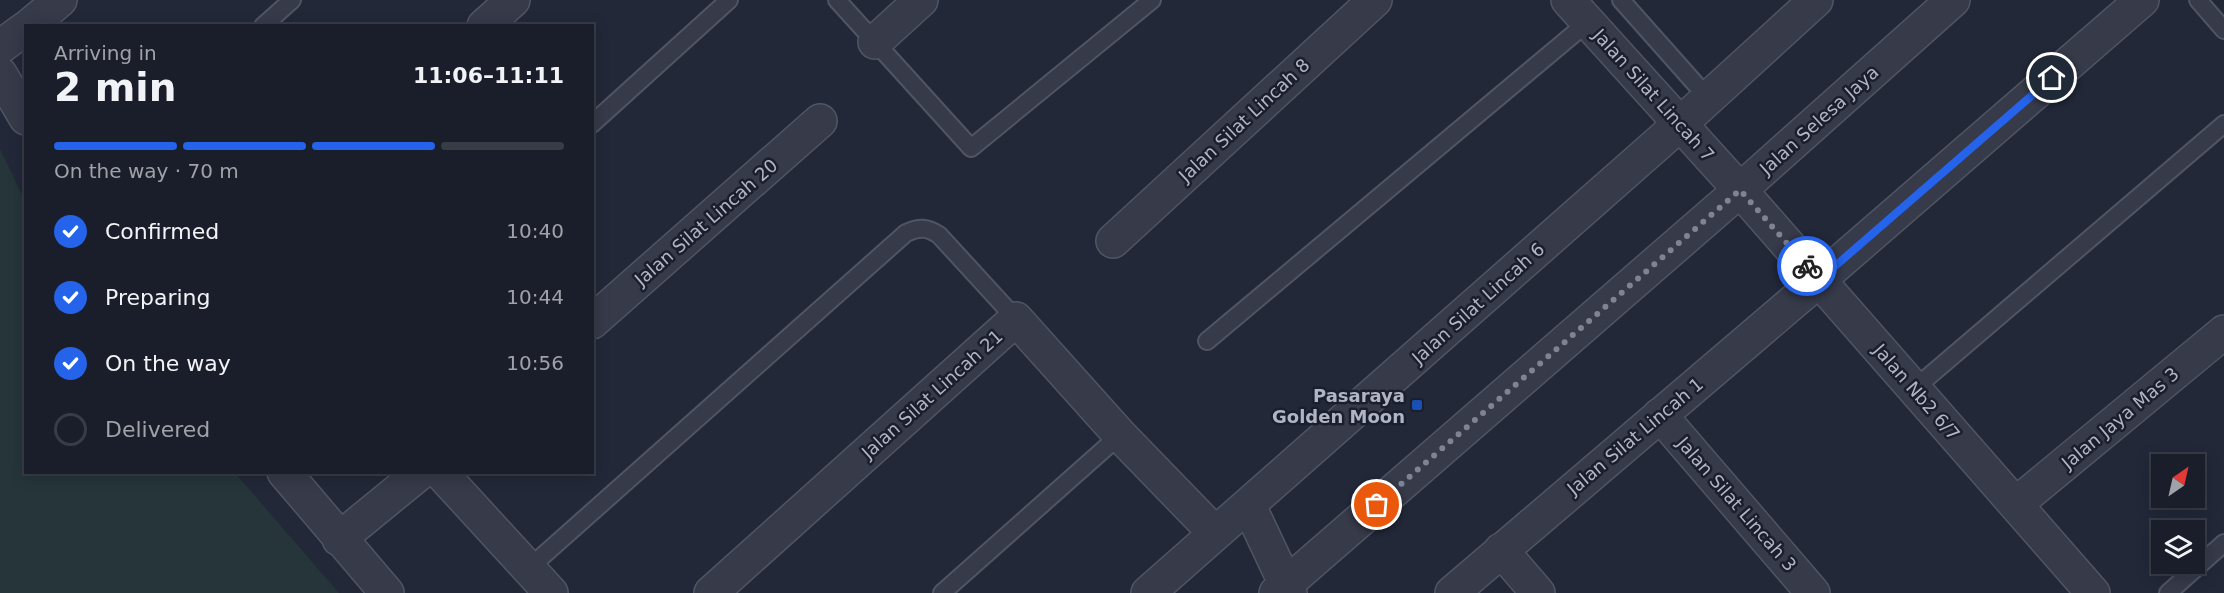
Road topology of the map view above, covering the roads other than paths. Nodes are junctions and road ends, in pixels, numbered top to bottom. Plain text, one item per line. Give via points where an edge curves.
1 (292, 0) edge
2 (513, 0) edge
3 (729, 0) edge
4 (837, 0) edge
5 (921, 0) edge
6 (1152, 0) edge
7 (1375, 0) edge
8 (1621, 0) edge
9 (1816, 0) edge
10 (1953, 0) edge
11 (2142, 0) edge
12 (2198, 0) edge
13 (1578, 11) edge
14 (45, 15) edge
15 (32, 24) edge
16 (265, 24) edge
17 (486, 24) edge
18 (24, 30) edge
19 (2224, 30) edge
20 (875, 42) junction
21 (0, 47) edge
22 (0, 74) edge
23 (1708, 98) junction
24 (24, 115) edge
25 (820, 121) dead end
26 (594, 122) edge
27 (1680, 124) junction
28 (2224, 124) edge
29 (1740, 190) junction
30 (1113, 241) dead end
31 (1819, 280) junction
32 (1016, 319) junction
33 (594, 320) edge
34 (2224, 332) edge
35 (1207, 341) dead end
36 (1914, 389) junction
37 (1660, 415) junction
38 (1120, 435) junction
39 (286, 474) edge
40 (419, 474) edge
41 (442, 474) edge
42 (2016, 504) junction
43 (1249, 506) junction
44 (1215, 533) junction
45 (339, 539) junction
46 (2224, 543) edge
47 (1501, 550) junction
48 (529, 568) junction
49 (1284, 590) edge
50 (387, 593) edge
51 (551, 593) edge
52 (711, 593) edge
53 (942, 593) edge
54 (1148, 593) edge
55 (1452, 593) edge
56 (1538, 593) edge
57 (1813, 593) edge
58 (2093, 593) edge
59 (2168, 593) edge

1 - 16 lane
2 - 17 street
3 - 26 lane
4 - 20 lane
5 - 20 street
6 - 20 lane via 971,148
7 - 30 street, Jalan Silat Lincah 8
8 - 23 lane
9 - 23 street, Jalan Silat Lincah 6
10 - 29 street, Jalan Selesa Jaya
11 - 31 street, Jalan Silat Lincah 1
12 - 19 lane
13 - 27 street, Jalan Silat Lincah 7
13 - 35 lane
14 - 15 street
18 - 21 street
22 - 24 street
23 - 27 street, Jalan Silat Lincah 6
25 - 33 street, Jalan Silat Lincah 20
27 - 29 street, Jalan Silat Lincah 7
27 - 43 street, Jalan Silat Lincah 6
28 - 36 lane
29 - 31 street, Jalan Nb2 6/7
29 - 49 street, Jalan Selesa Jaya
31 - 36 street, Jalan Nb2 6/7
31 - 37 street, Jalan Silat Lincah 1
32 - 38 street, Jalan Silat Lincah 21
32 - 48 lane via 939,235 929,228 906,233
32 - 52 street, Jalan Silat Lincah 21
34 - 42 street, Jalan Jaya Mas 3
36 - 42 street, Jalan Nb2 6/7
37 - 47 street, Jalan Silat Lincah 1
37 - 57 street, Jalan Silat Lincah 3
38 - 44 street, Jalan Silat Lincah 21
38 - 53 lane
39 - 45 street
40 - 45 street
41 - 48 street
42 - 58 street, Jalan Nb2 6/7
43 - 44 street, Jalan Silat Lincah 6
43 - 49 street
44 - 54 street, Jalan Silat Lincah 6
45 - 50 street
46 - 59 lane
47 - 55 street, Jalan Silat Lincah 1
47 - 56 street
48 - 51 street

